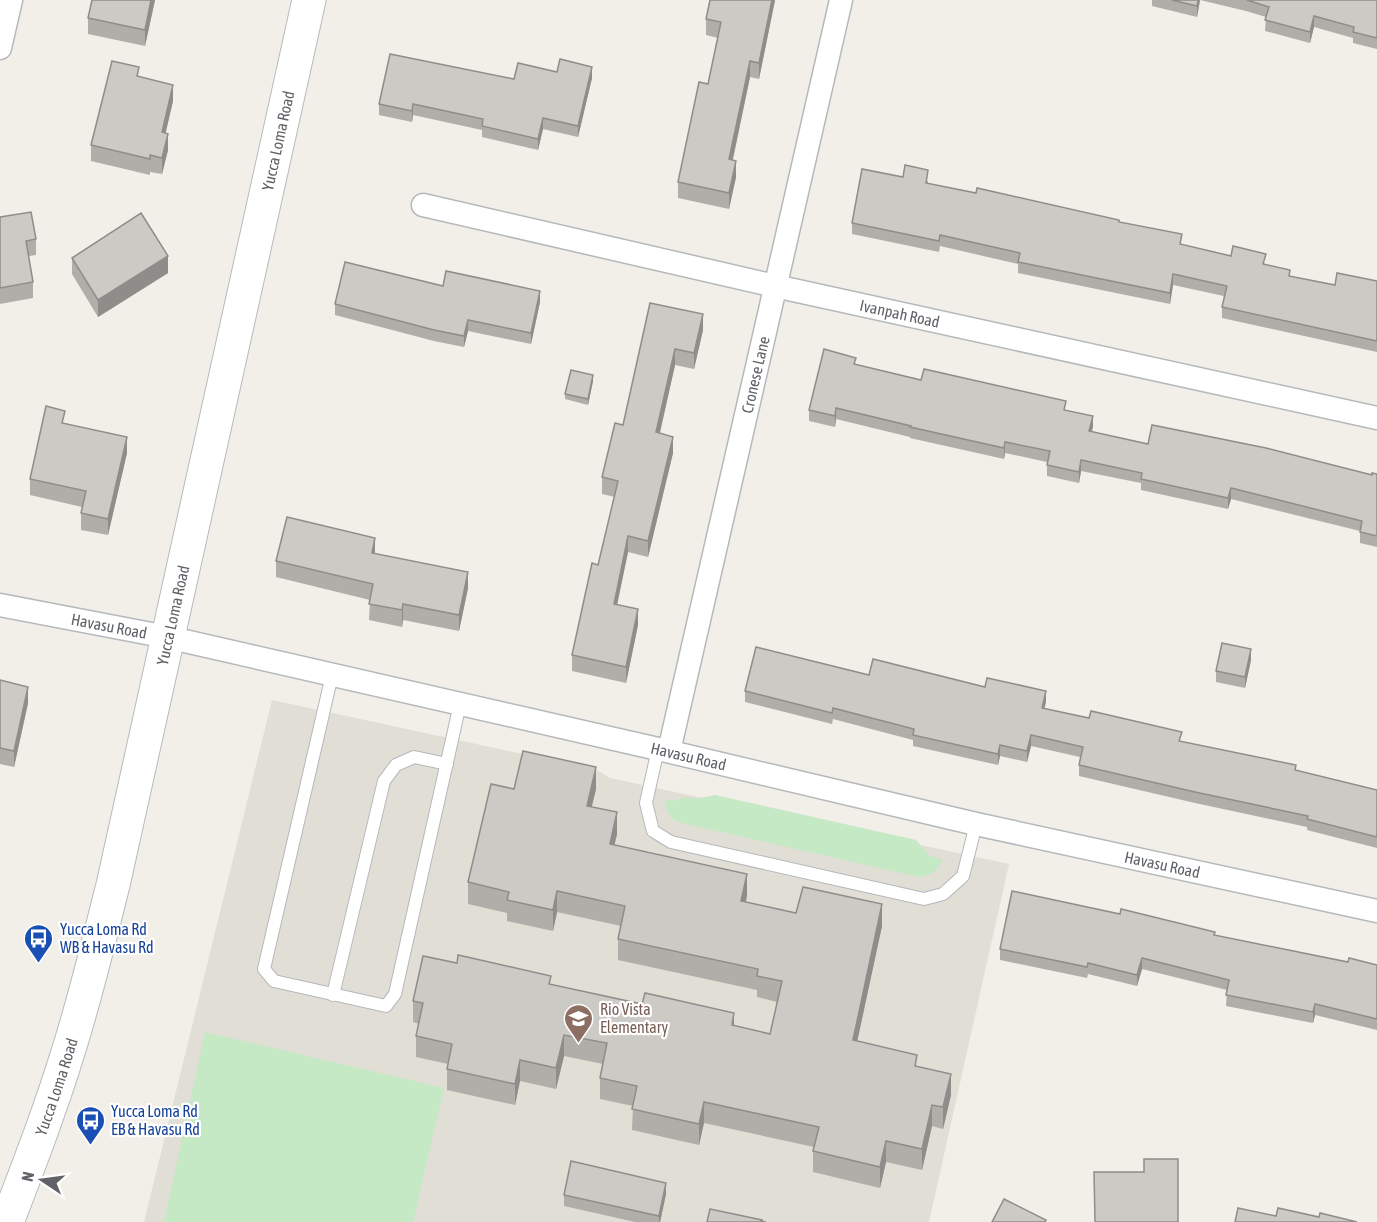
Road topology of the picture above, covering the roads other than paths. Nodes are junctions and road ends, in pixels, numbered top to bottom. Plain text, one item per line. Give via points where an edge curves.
1 (11, 0) edge
2 (309, 0) edge
3 (841, 0) edge
4 (0, 48) edge
5 (423, 205) dead end
6 (775, 286) junction
7 (1377, 418) edge
8 (0, 605) edge
9 (167, 637) junction
10 (332, 675) junction
11 (460, 704) junction
12 (663, 750) junction
13 (447, 764) junction
14 (976, 824) junction
15 (1377, 911) edge
16 (333, 994) junction
17 (7, 1222) edge

1 - 4 street
2 - 9 main road, Yucca Loma Road
3 - 6 street, Cronese Lane
5 - 6 street, Ivanpah Road
6 - 7 street, Ivanpah Road
6 - 12 street, Cronese Lane
8 - 9 street, Havasu Road
9 - 10 street, Havasu Road
9 - 17 main road, Yucca Loma Road via 113,885 70,1048
10 - 11 street, Havasu Road
10 - 16 lane via 264,969 274,981
11 - 12 street, Havasu Road
11 - 13 lane
12 - 14 street, Havasu Road
12 - 14 lane via 646,803 653,831 671,842 924,899 943,894 963,876
13 - 16 lane via 414,757 396,765 384,781
13 - 16 lane via 395,994 386,1006
14 - 15 street, Havasu Road

